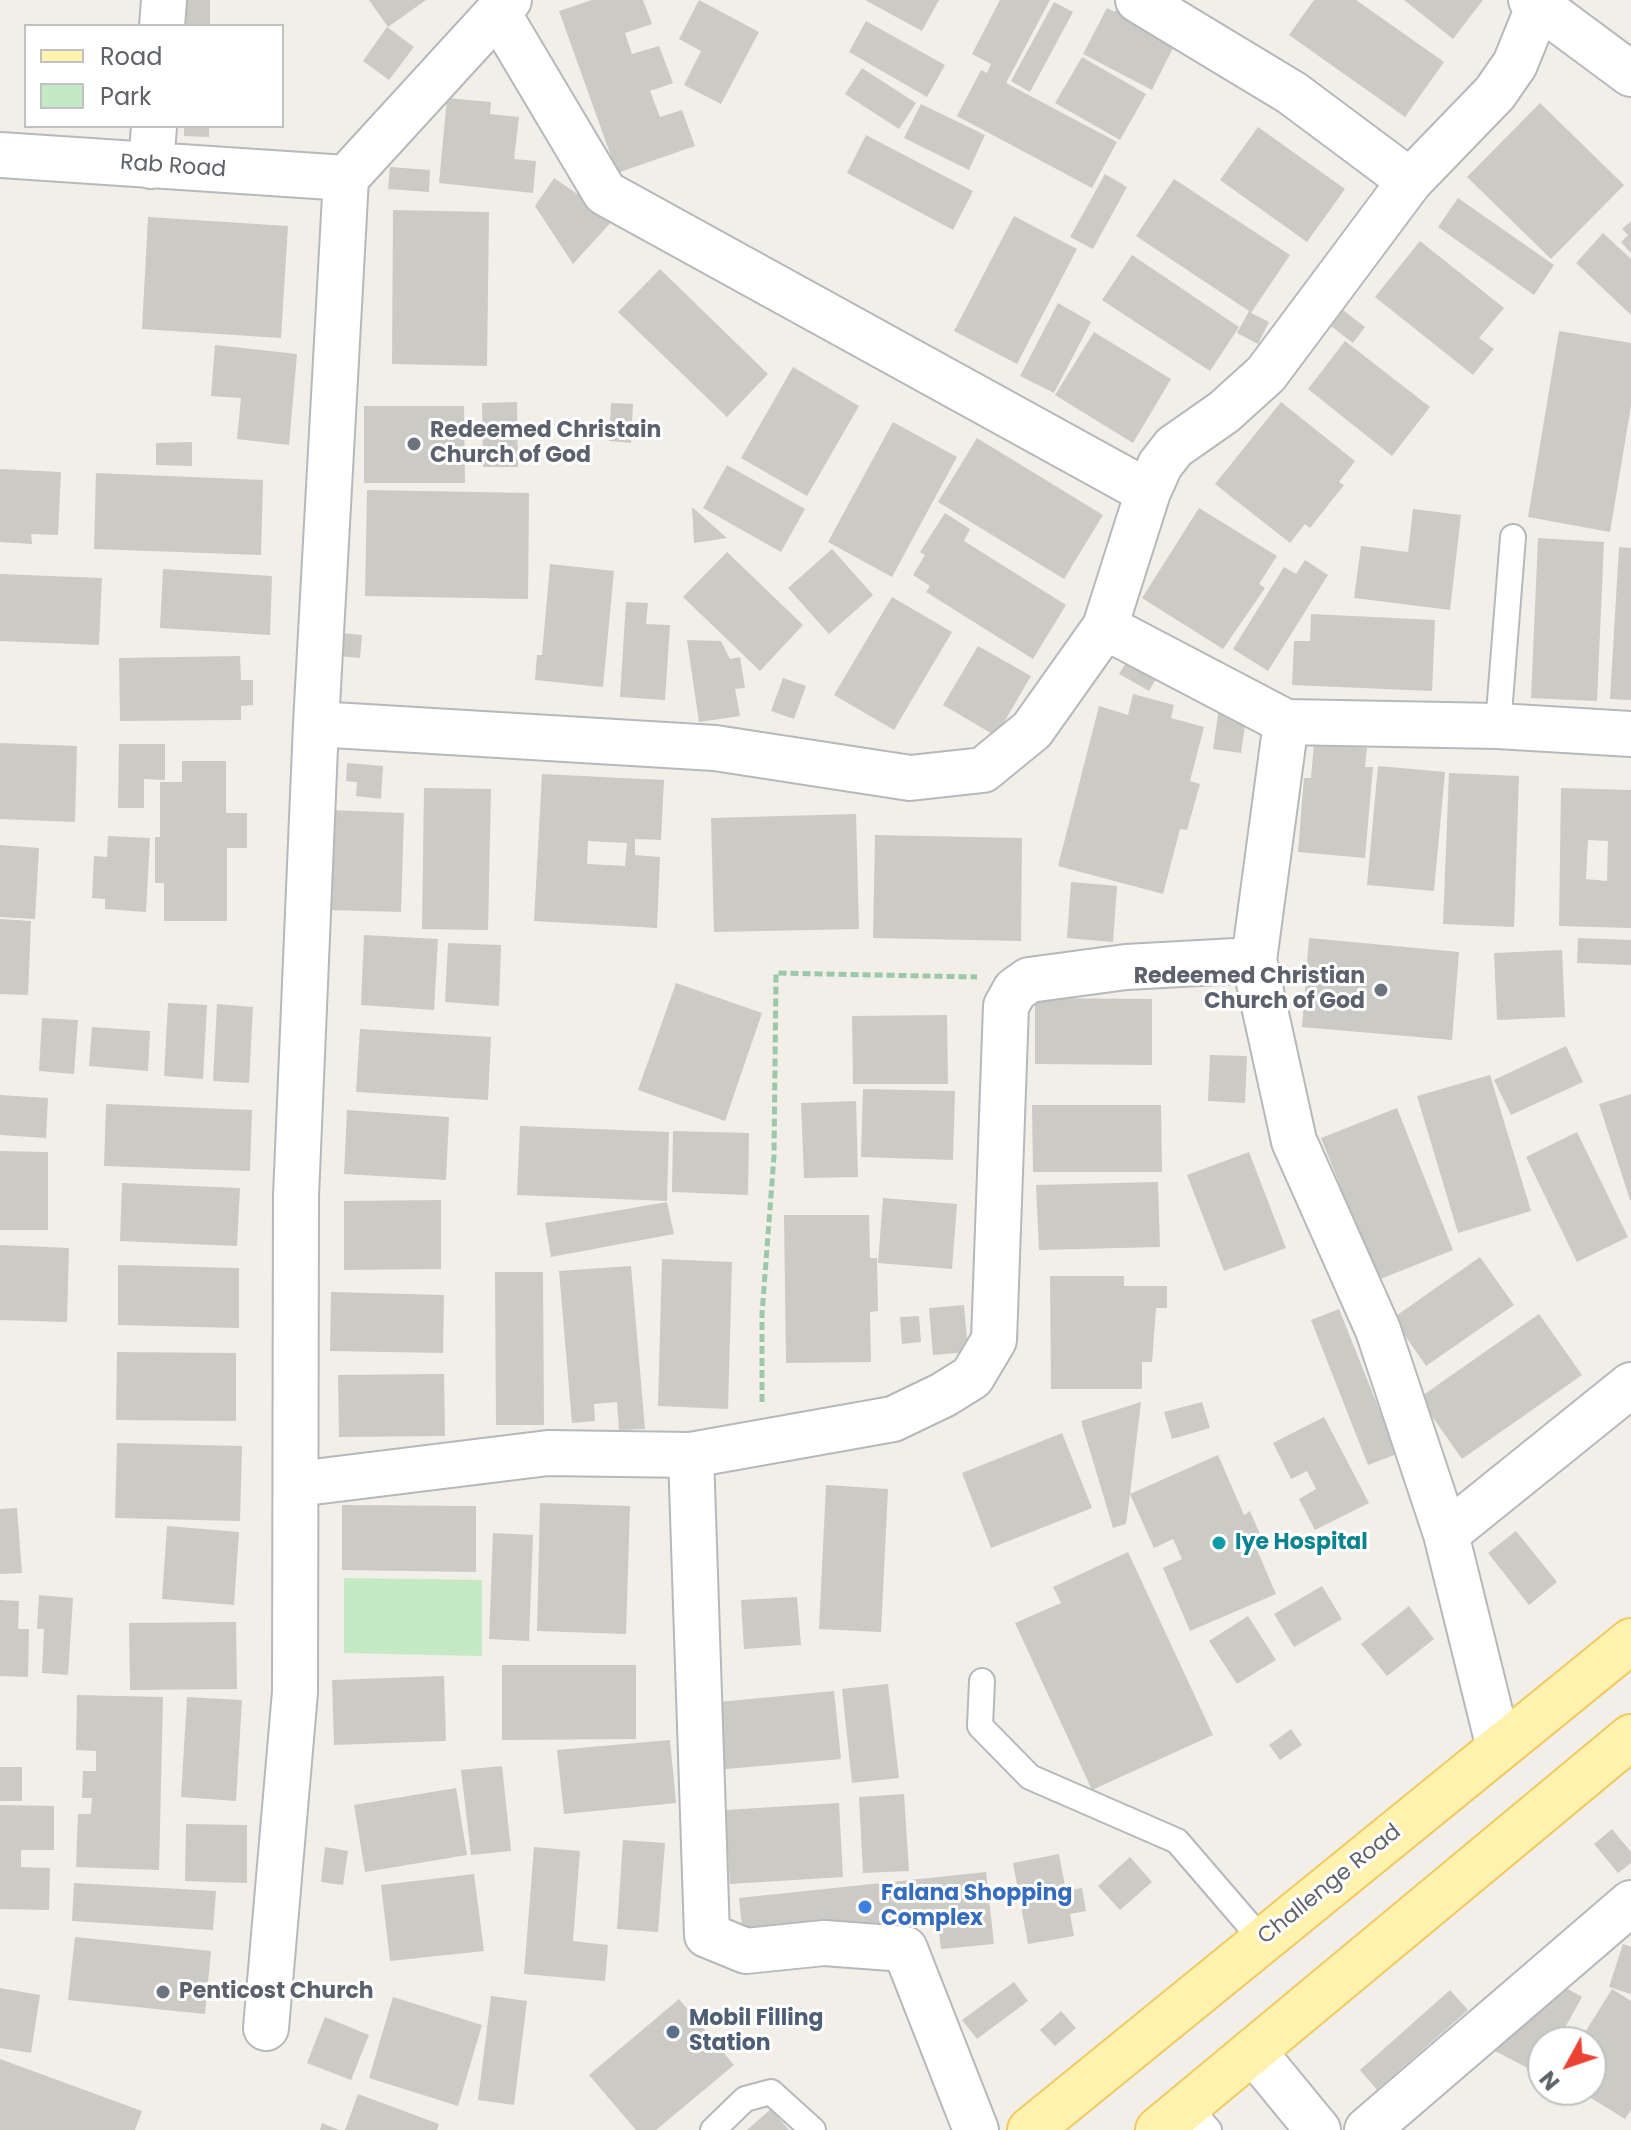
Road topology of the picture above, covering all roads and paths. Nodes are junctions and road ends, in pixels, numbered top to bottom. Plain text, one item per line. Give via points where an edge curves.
1 (164, 0) edge
2 (1138, 0) edge
3 (1537, 2) edge
4 (504, 7) edge
5 (162, 24) edge
6 (1631, 74) edge
7 (153, 146) edge
8 (0, 155) edge
9 (346, 178) junction
10 (1410, 181) junction
11 (1148, 492) junction
12 (1513, 537) dead end
13 (1105, 627) junction
14 (1286, 722) junction
15 (316, 724) junction
16 (1498, 726) junction
17 (1631, 734) edge
18 (1254, 960) junction
19 (1029, 980) junction
20 (1631, 1385) edge
21 (762, 1443) junction
22 (691, 1455) junction
23 (297, 1484) junction
24 (1446, 1534) junction
25 (1631, 1641) edge
26 (982, 1681) dead end
27 (1631, 1737) edge
28 (1499, 1748) junction
29 (1631, 1903) edge
30 (1263, 1941) junction
31 (266, 2028) dead end
32 (1253, 2051) junction
33 (1185, 2122) edge
34 (713, 2130) edge
35 (813, 2130) edge
36 (976, 2130) edge
37 (1030, 2130) edge
38 (1318, 2130) edge
39 (1367, 2130) edge

1 - 5 street
2 - 10 street via 1292,93
3 - 6 street
3 - 10 street via 1515,64 1495,93
4 - 9 street
4 - 11 street via 605,193
7 - 8 street, Rab Road
7 - 9 street, Rab Road
9 - 15 street
10 - 11 street via 1266,374 1174,447
11 - 13 street
12 - 16 lane
13 - 14 street
13 - 15 street via 1032,730 983,770 910,778 715,748
14 - 16 street
14 - 18 street
15 - 23 street via 296,1196
16 - 17 street
18 - 19 street via 1126,967
18 - 24 street via 1294,1141 1378,1330
19 - 21 street via 1006,1006 994,1340 972,1377 893,1419
19 - 21 path via 776,973
20 - 24 street
21 - 22 street
22 - 23 street via 548,1453
22 - 36 street via 707,1935 746,1951 824,1943 905,1949
23 - 31 street via 295,1692
24 - 28 street
25 - 28 main road, Challenge Road
26 - 30 lane via 980,1726 1030,1777 1177,1841
27 - 32 main road
28 - 30 main road, Challenge Road
29 - 39 street
30 - 37 main road, Challenge Road
32 - 33 main road
32 - 38 street
34 - 35 lane via 745,2099 771,2092

